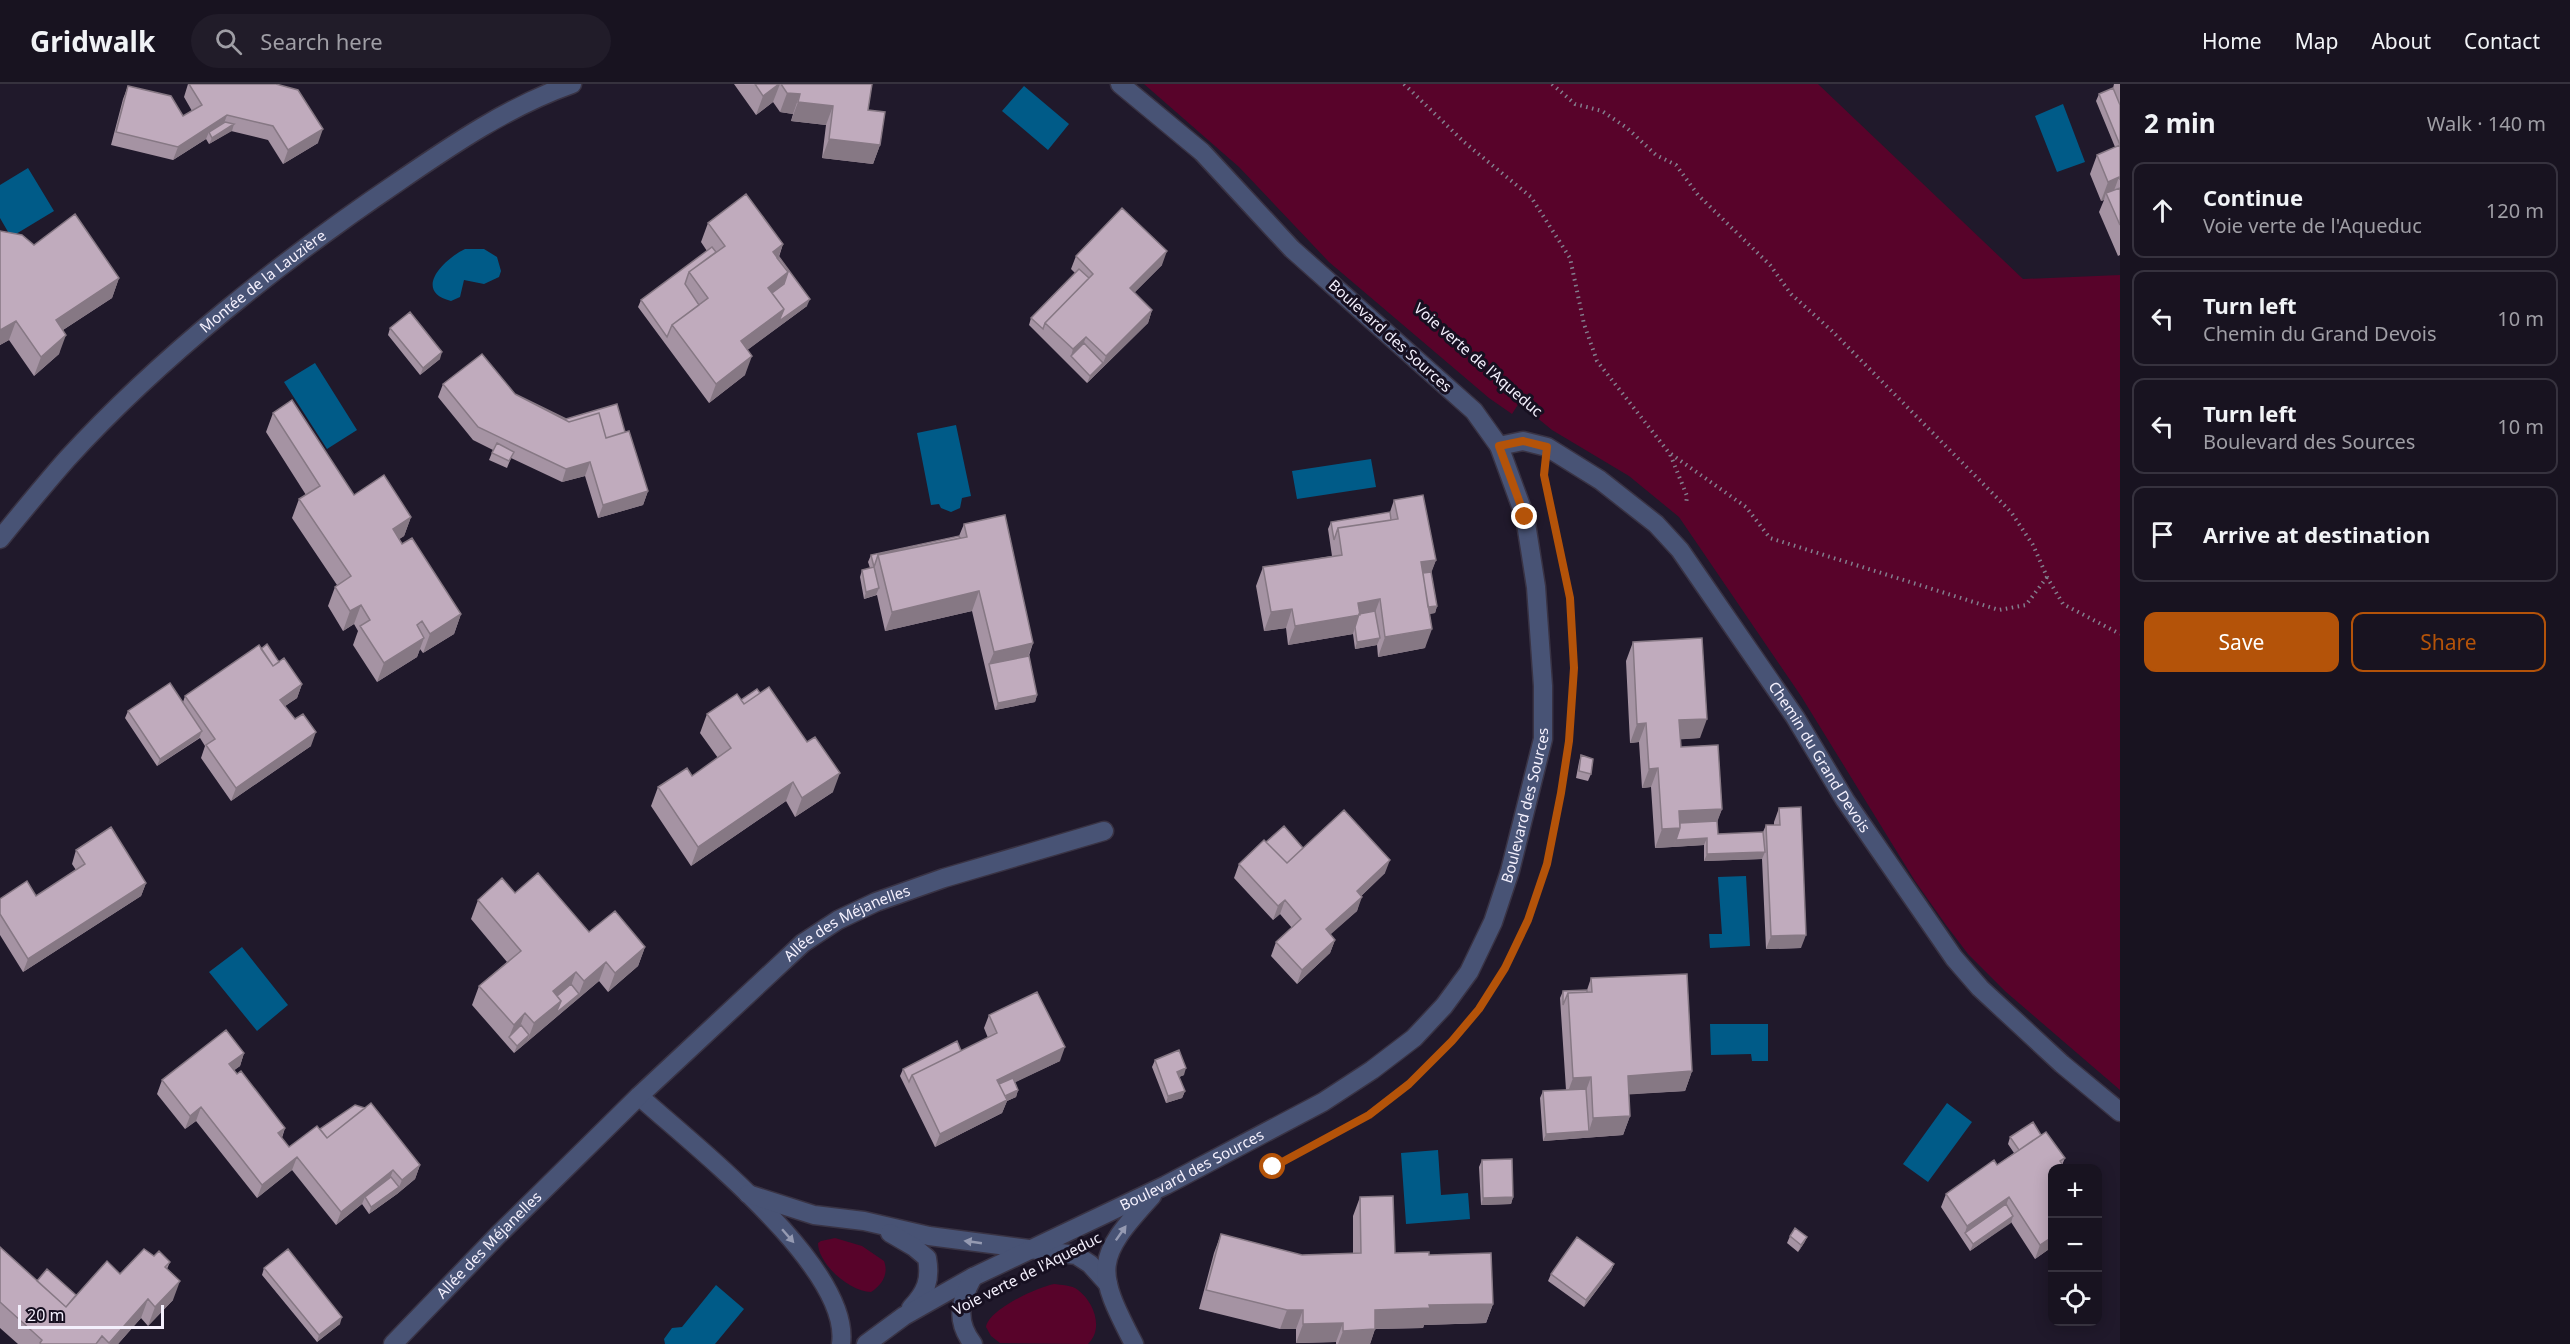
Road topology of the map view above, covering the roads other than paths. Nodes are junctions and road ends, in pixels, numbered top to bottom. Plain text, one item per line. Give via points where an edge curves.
1 (572, 84) edge
2 (1120, 84) edge
3 (1499, 446) junction
4 (0, 539) edge
5 (1104, 831) dead end
6 (639, 1096) junction
7 (2120, 1112) edge
8 (1159, 1188) junction
9 (748, 1194) junction
10 (864, 1221) junction
11 (1031, 1250) junction
12 (973, 1277) junction
13 (1108, 1284) junction
14 (904, 1316) junction
15 (393, 1344) edge
16 (841, 1344) edge
17 (866, 1344) edge
18 (973, 1344) edge
19 (1134, 1344) edge

1 - 4 street, Montée de la Lauzière via 507,112 437,155 280,268 136,390 67,459
2 - 3 street, Boulevard des Sources via 1202,152 1292,249 1474,411
3 - 7 street, Chemin du Grand Devois via 1523,441 1547,447 1600,480 1656,525 1680,550 1954,958 1980,988
3 - 8 street, Boulevard des Sources via 1525,517 1536,586 1544,686 1543,739 1493,922 1469,972 1414,1038 1323,1102
5 - 6 street, Allée des Méjanelles via 944,878 838,920 794,951
6 - 9 street
6 - 15 street, Allée des Méjanelles
8 - 11 street, Boulevard des Sources
13 -> 8 street via 1105,1267 1109,1250
9 - 10 street via 814,1215
9 -> 16 street via 791,1239 826,1287 842,1327
11 -> 10 street via 929,1236
10 - 14 street via 927,1258 928,1283 924,1294
11 - 12 street, Boulevard des Sources
11 - 13 street via 1076,1255
12 - 14 street, Boulevard des Sources
12 - 18 street via 963,1295 960,1312 963,1328
13 - 19 street
14 - 17 street, Boulevard des Sources

